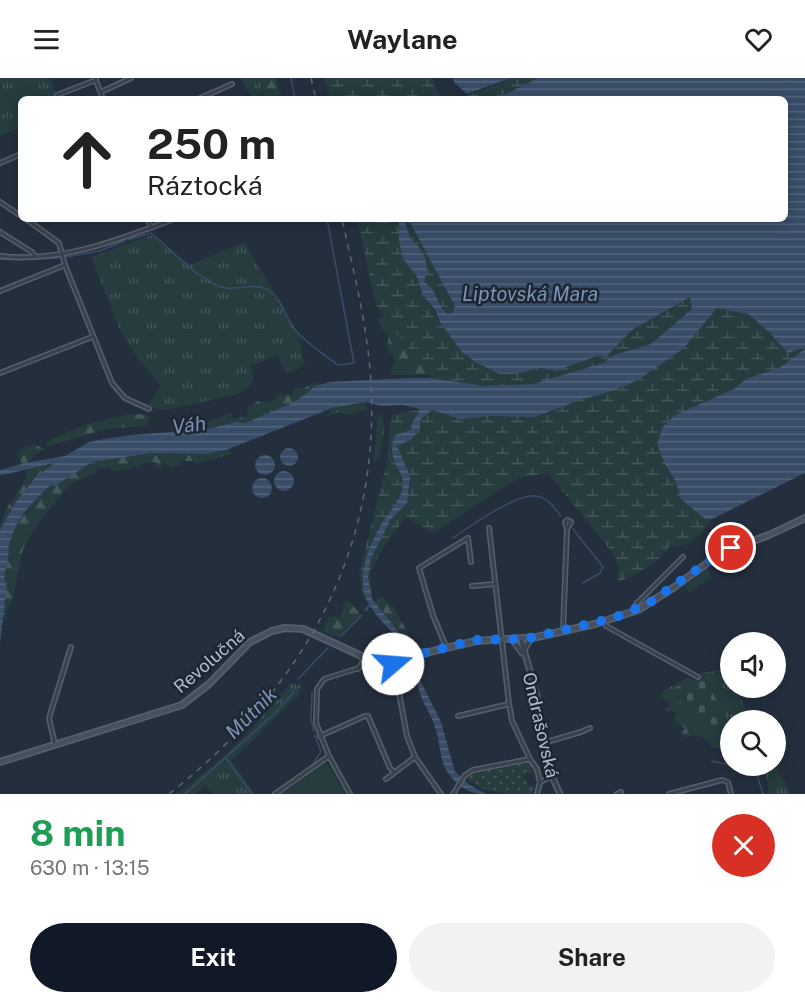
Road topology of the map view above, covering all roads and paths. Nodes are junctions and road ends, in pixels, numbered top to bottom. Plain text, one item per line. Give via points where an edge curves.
1 (131, 78) edge
2 (96, 79) edge
3 (232, 84) dead end
4 (100, 92) junction
5 (57, 95) dead end
6 (102, 96) edge
7 (205, 96) edge
8 (18, 155) edge
9 (0, 163) edge
10 (0, 202) edge
11 (18, 213) edge
12 (30, 222) edge
13 (149, 222) edge
14 (166, 222) edge
15 (151, 228) junction
16 (0, 232) edge
17 (63, 254) junction
18 (0, 256) edge
19 (35, 257) junction
20 (65, 265) junction
21 (0, 291) edge
22 (92, 337) junction
23 (0, 373) edge
24 (149, 409) dead end
25 (802, 519) edge
26 (489, 528) dead end
27 (567, 529) dead end
28 (683, 557) dead end
29 (471, 562) dead end
30 (495, 584) junction
31 (472, 586) dead end
32 (634, 611) junction
33 (603, 622) junction
34 (563, 630) junction
35 (531, 638) junction
36 (501, 639) junction
37 (512, 639) junction
38 (521, 639) junction
39 (71, 647) dead end
40 (446, 648) junction
41 (524, 653) junction
42 (360, 655) junction
43 (393, 661) junction
44 (378, 662) junction
45 (358, 669) junction
46 (698, 677) dead end
47 (509, 704) junction
48 (458, 716) dead end
49 (590, 728) dead end
50 (320, 736) junction
51 (543, 743) junction
52 (55, 745) junction
53 (329, 756) junction
54 (415, 757) junction
55 (530, 759) junction
56 (0, 762) edge
57 (547, 766) junction
58 (537, 770) junction
59 (394, 772) junction
60 (551, 777) junction
61 (386, 779) dead end
62 (540, 782) junction
63 (687, 792) edge
64 (275, 794) edge
65 (350, 794) edge
66 (441, 794) edge
67 (453, 794) edge
68 (537, 794) edge
69 (560, 794) edge
70 (669, 794) edge
71 (731, 794) edge

1 - 4 street
2 - 4 street
2 - 5 street
3 - 7 street
4 - 6 street
8 - 9 street
10 - 11 street
12 - 17 street via 59,243
13 - 15 street
14 - 15 street
15 - 17 street via 101,246
16 - 19 street
17 - 19 street
17 - 20 street
18 - 19 street
20 - 21 street
20 - 22 street
22 - 23 street
22 - 24 street via 116,389
25 - 32 main road via 721,553
26 - 30 street
27 - 34 street
28 - 32 street via 636,604
29 - 40 street via 468,538 419,568
30 - 31 street
30 - 36 street
32 - 33 main road
33 - 34 main road
33 - 46 street
34 - 35 main road
35 - 38 main road
35 - 41 street, Ondrašovská
36 - 37 main road
36 - 40 main road via 476,640
36 - 47 street
37 - 38 main road
37 - 41 street, Ondrašovská
38 - 41 street, Ondrašovská
39 - 52 street via 49,718
40 - 43 main road
41 - 51 street, Ondrašovská via 537,696
42 - 44 main road, Revolučná
42 - 45 street via 363,662
42 - 52 main road, Revolučná via 310,631 295,628 266,632 182,705
43 - 44 main road
43 - 54 street via 405,729
44 - 45 street
45 - 50 street via 324,679 318,686 315,716
47 - 48 street
47 - 55 street via 512,722
49 - 51 street
50 - 53 street
50 - 59 street via 368,716
51 - 57 street, Ondrašovská
52 - 56 main road, Revolučná
53 - 64 street
53 - 65 street
54 - 59 street
54 - 66 street
55 - 58 street
55 - 67 street via 475,769
57 - 58 street
57 - 60 street, Ondrašovská
58 - 62 street
59 - 61 street
60 - 62 street
60 - 69 street, Ondrašovská
62 - 68 street
63 - 70 street
63 - 71 street via 725,780

